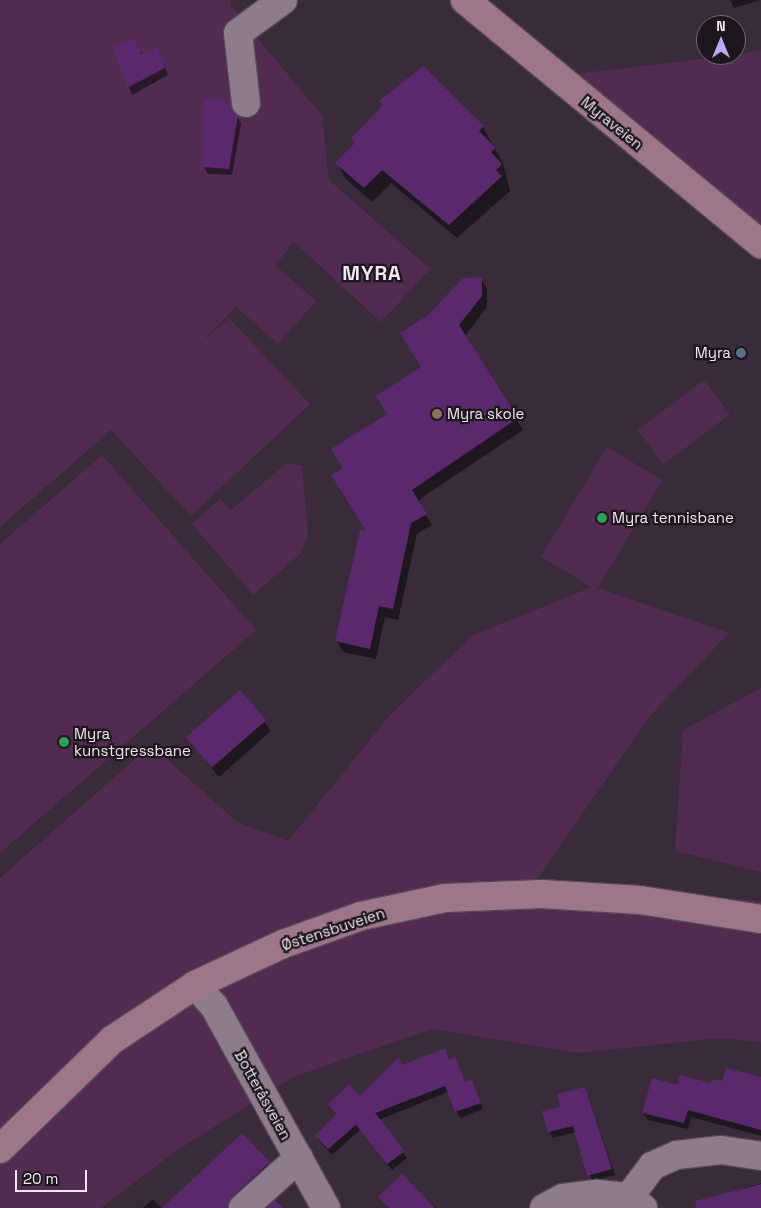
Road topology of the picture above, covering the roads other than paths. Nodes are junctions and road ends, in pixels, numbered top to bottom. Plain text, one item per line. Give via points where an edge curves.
1 (282, 0) edge
2 (465, 0) edge
3 (246, 103) dead end
4 (761, 244) edge
5 (761, 919) edge
6 (195, 986) junction
7 (0, 1149) edge
8 (761, 1156) edge
9 (299, 1158) junction
10 (636, 1202) edge
11 (243, 1208) edge
12 (326, 1208) edge
13 (544, 1208) edge

1 - 3 street via 238,33
2 - 4 main road, Myraveien
5 - 6 main road, Østensbuveien via 640,900 541,894 445,898 361,916 318,931
6 - 7 main road, Østensbuveien via 112,1040
6 - 9 street, Botteråsveien via 214,1006
8 - 10 street via 722,1150 677,1155 652,1166
9 - 11 street
9 - 12 street, Botteråsveien
10 - 13 street via 562,1198

